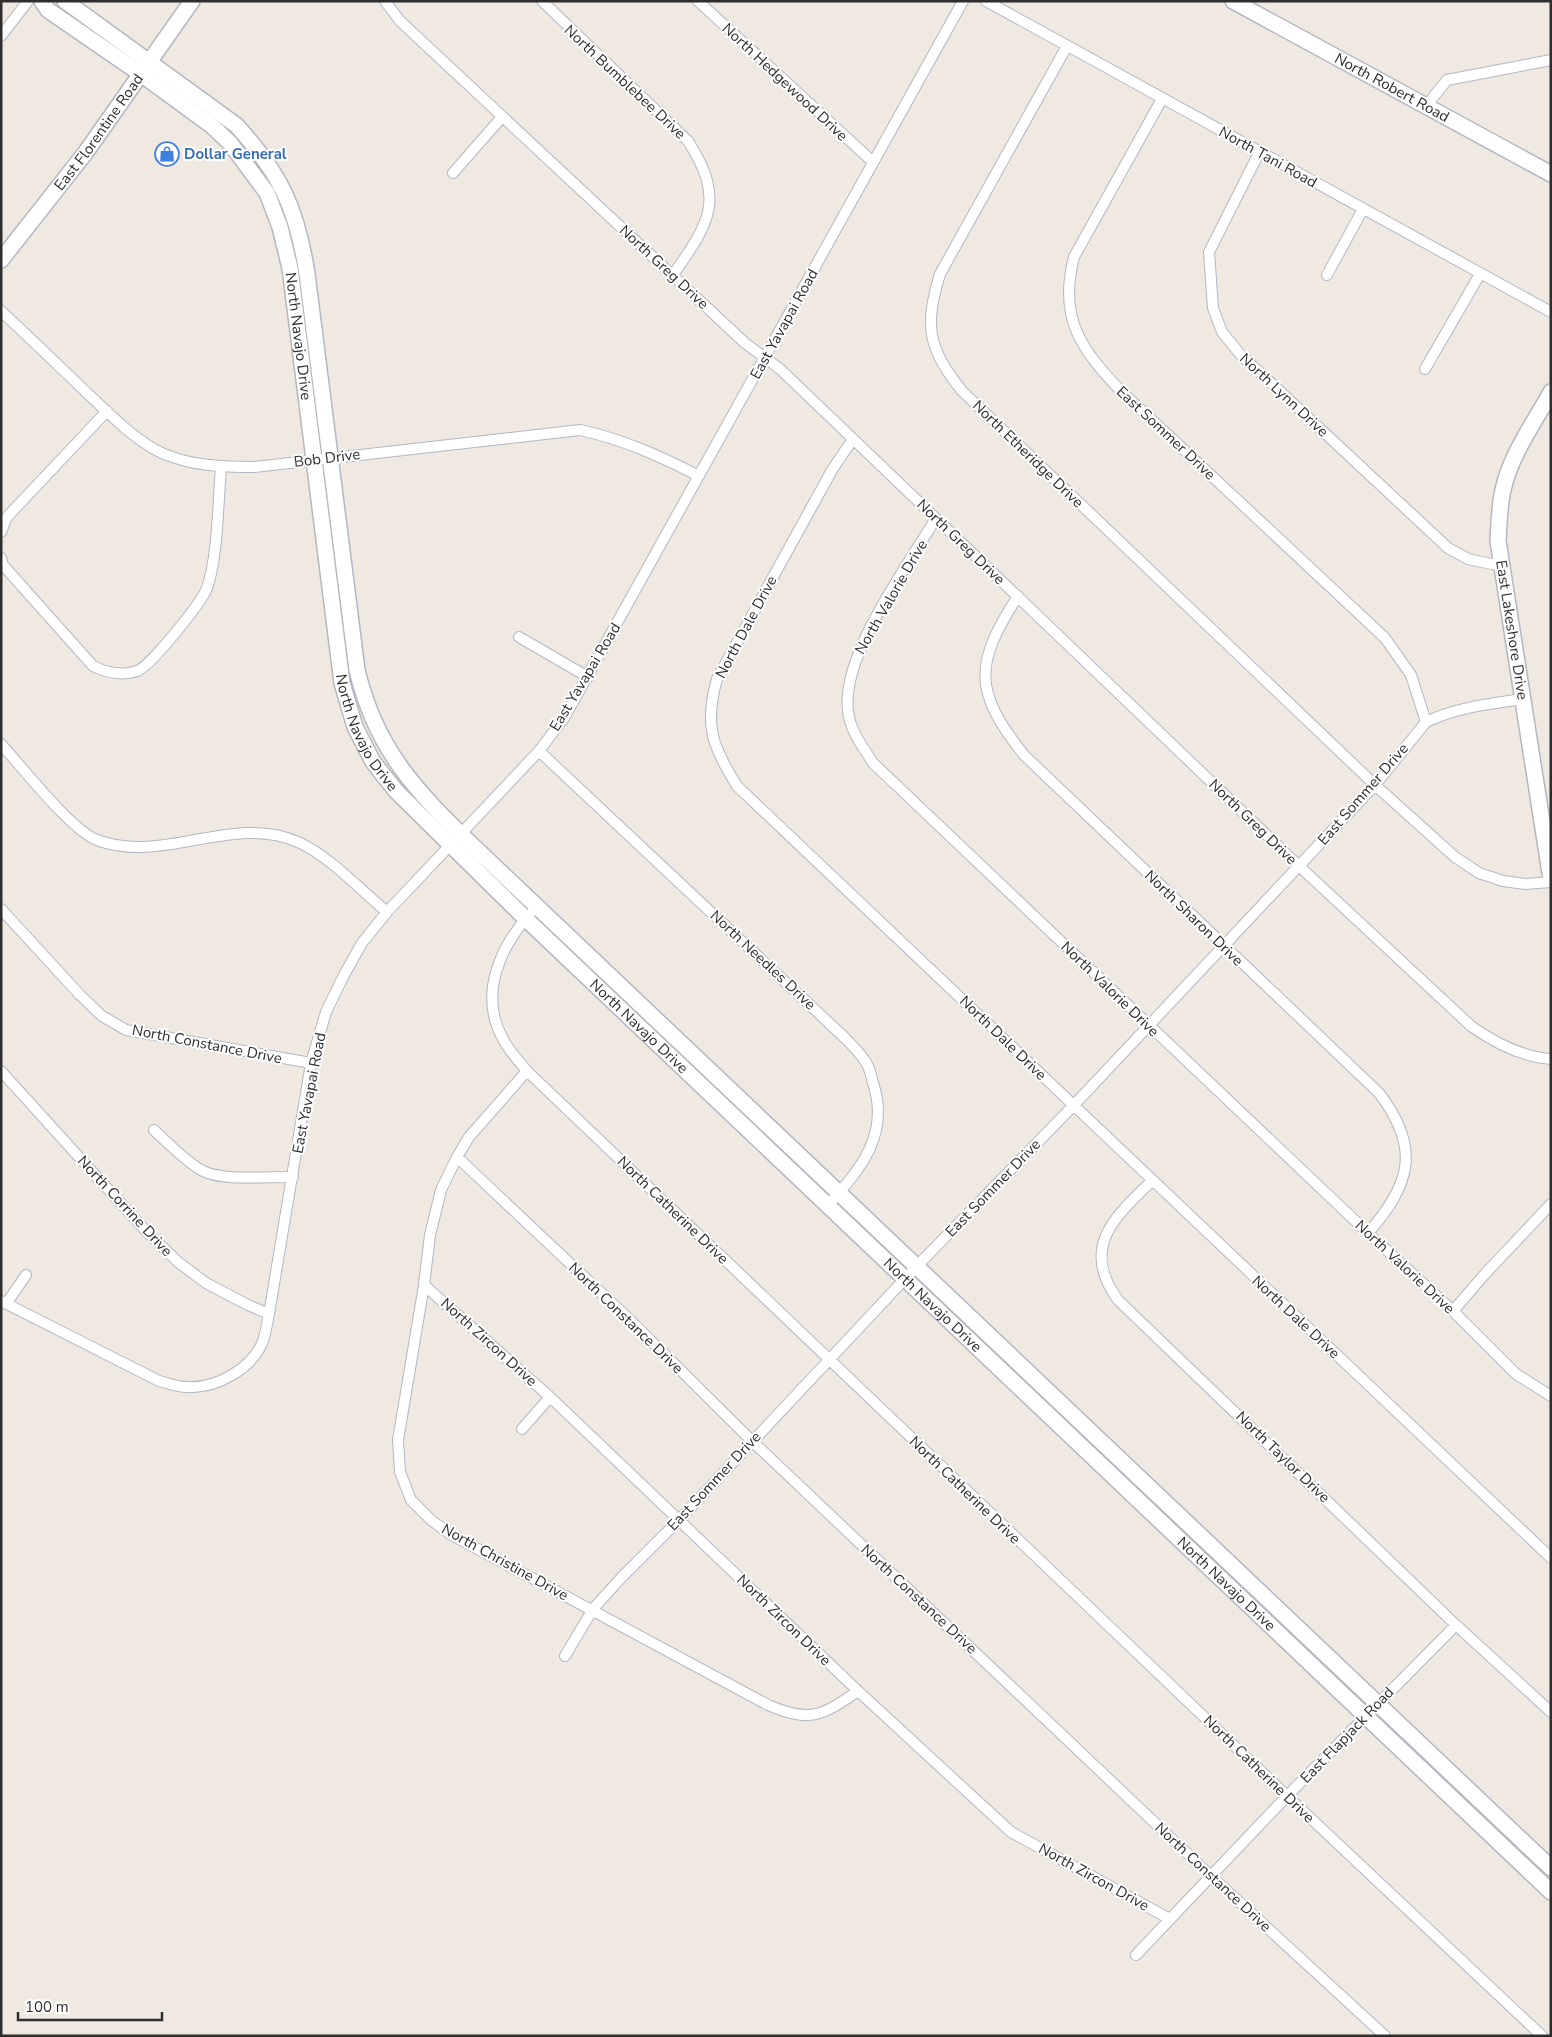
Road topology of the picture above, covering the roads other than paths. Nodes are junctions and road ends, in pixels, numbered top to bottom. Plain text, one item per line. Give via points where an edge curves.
1 (28, 1) edge
2 (42, 1) edge
3 (65, 1) edge
4 (192, 1) edge
5 (385, 1) edge
6 (542, 1) edge
7 (698, 1) edge
8 (963, 1) edge
9 (986, 1) edge
10 (1237, 2) edge
11 (1, 36) edge
12 (1067, 46) junction
13 (1551, 60) edge
14 (150, 61) junction
15 (141, 74) junction
16 (1162, 99) junction
17 (1426, 106) junction
18 (502, 117) junction
19 (1259, 153) junction
20 (873, 162) junction
21 (453, 173) dead end
22 (1551, 174) edge
23 (1363, 209) junction
24 (1, 260) edge
25 (1480, 274) junction
26 (673, 275) junction
27 (1327, 276) dead end
28 (309, 288) junction
29 (292, 289) junction
30 (1, 311) edge
31 (1551, 312) edge
32 (764, 359) junction
33 (1425, 369) dead end
34 (1551, 392) edge
35 (107, 411) junction
36 (852, 440) junction
37 (330, 457) junction
38 (313, 460) junction
39 (221, 467) junction
40 (699, 476) junction
41 (936, 518) junction
42 (1, 532) edge
43 (1, 558) edge
44 (1501, 566) junction
45 (1018, 596) junction
46 (519, 637) dead end
47 (353, 648) junction
48 (337, 649) junction
49 (588, 676) junction
50 (1523, 699) junction
51 (1426, 722) junction
52 (1, 744) edge
53 (539, 751) junction
54 (1375, 785) junction
55 (460, 833) junction
56 (449, 844) junction
57 (1298, 866) junction
58 (1551, 880) edge
59 (537, 906) junction
60 (1, 909) edge
61 (387, 912) junction
62 (526, 919) junction
63 (1223, 946) junction
64 (1148, 1026) junction
65 (1551, 1059) edge
66 (311, 1063) junction
67 (1, 1071) edge
68 (527, 1071) junction
69 (1074, 1105) junction
70 (154, 1130) dead end
71 (457, 1157) junction
72 (293, 1177) junction
73 (1152, 1181) junction
74 (839, 1192) junction
75 (1551, 1204) edge
76 (828, 1205) junction
77 (1368, 1233) junction
78 (917, 1266) junction
79 (26, 1275) dead end
80 (906, 1278) junction
81 (424, 1285) junction
82 (4, 1302) edge
83 (1453, 1311) junction
84 (269, 1314) junction
85 (830, 1360) junction
86 (1551, 1396) edge
87 (550, 1397) junction
88 (522, 1429) dead end
89 (752, 1441) junction
90 (679, 1520) junction
91 (1551, 1558) edge
92 (593, 1609) junction
93 (1456, 1625) junction
94 (565, 1656) dead end
95 (858, 1691) junction
96 (1378, 1704) junction
97 (1551, 1712) edge
98 (1366, 1717) junction
99 (1287, 1796) junction
100 (1551, 1868) edge
101 (1212, 1876) junction
102 (1551, 1892) edge
103 (1170, 1919) junction
104 (1136, 1955) dead end
105 (1385, 2036) edge
106 (1542, 2036) edge

1 - 11 street
2 - 15 street, North Navajo Drive via 48,10
3 - 14 street, North Navajo Drive
4 - 14 street, East Florentine Road
5 - 18 street, North Greg Drive via 400,21
6 - 26 street, North Bumblebee Drive via 688,141 701,161 708,182 709,208 702,233
7 - 20 street, North Hedgewood Drive
8 - 20 street, East Yavapai Road
9 - 12 street, North Tani Road
10 - 17 street, North Robert Road
12 - 16 street, North Tani Road
12 - 54 street, North Etheridge Drive via 940,274 930,325 943,367 962,391
13 - 17 street via 1447,80
14 - 15 street, East Florentine Road
14 - 28 street, North Navajo Drive via 236,125 271,167 295,216
15 - 24 street, East Florentine Road
15 - 29 street, North Navajo Drive via 212,126 247,164 267,194 280,227
16 - 19 street, North Tani Road
16 - 51 street, East Sommer Drive via 1074,257 1068,281 1068,304 1075,328 1087,354 1122,393 1385,638 1411,675
17 - 22 street, North Robert Road
18 - 21 street
18 - 26 street, North Greg Drive
19 - 23 street, North Tani Road
19 - 44 street, North Lynn Drive via 1209,252 1213,308 1222,332 1240,354 1448,548 1468,560
20 - 32 street, East Yavapai Road
23 - 25 street, North Tani Road
23 - 27 street
25 - 31 street, North Tani Road
25 - 33 street
26 - 32 street, North Greg Drive
28 - 29 street
28 - 37 street, North Navajo Drive
29 - 38 street, North Navajo Drive
30 - 35 street, Bob Drive
32 - 36 street, North Greg Drive via 780,369
32 - 40 street, East Yavapai Road
34 - 44 street, East Lakeshore Drive via 1503,488 1498,541
35 - 39 street, Bob Drive via 141,440 164,454
35 - 42 street via 6,517
36 - 41 street, North Greg Drive
36 - 69 street, North Dale Drive via 832,470 717,679 710,702 712,735 720,758 737,786
37 - 38 street, Bob Drive
37 - 40 street, Bob Drive via 580,430 629,443
37 - 47 street, North Navajo Drive
38 - 39 street, Bob Drive
38 - 48 street, North Navajo Drive
39 - 43 street via 207,589 151,662 139,671 108,673 93,666 3,565
40 - 49 street, East Yavapai Road
41 - 45 street, North Greg Drive
41 - 64 street, North Valorie Drive via 870,628 856,658 847,688 848,713 856,736 874,762
44 - 50 street, East Lakeshore Drive
45 - 57 street, North Greg Drive
45 - 63 street, North Sharon Drive via 997,629 987,654 984,681 993,710 1007,734 1024,756
46 - 49 street
47 - 48 street
47 - 55 street, North Navajo Drive via 363,694 388,751 407,778
48 - 56 street, North Navajo Drive via 346,700 355,727 373,762 396,792
49 - 53 street, East Yavapai Road via 564,718
50 - 51 street, East Sommer Drive via 1472,706
50 - 58 street, East Lakeshore Drive
51 - 54 street, East Sommer Drive
52 - 61 street via 75,826 95,840 123,847 153,847 229,835 273,834 298,842 324,858
53 - 55 street, East Yavapai Road
53 - 74 street, North Needles Drive via 846,1038 867,1063 876,1090 880,1118 870,1151
54 - 57 street, East Sommer Drive
54 - 58 street, North Etheridge Drive via 1455,857 1479,873 1525,884
55 - 56 street, East Yavapai Road
55 - 59 street, North Navajo Drive
56 - 61 street, East Yavapai Road
56 - 62 street, North Navajo Drive
57 - 63 street, East Sommer Drive
57 - 65 street, North Greg Drive via 1471,1026 1493,1042 1512,1050
59 - 62 street, North Catherine Drive
59 - 74 street, North Navajo Drive
60 - 66 street, North Constance Drive via 91,1006 126,1030
61 - 66 street, East Yavapai Road via 362,943 344,975 326,1012
62 - 68 street, North Catherine Drive via 498,960 493,984 494,1010 500,1035
62 - 76 street, North Navajo Drive
63 - 64 street, East Sommer Drive
63 - 77 street, North Sharon Drive via 1379,1093 1393,1111 1404,1134 1406,1162 1399,1191
64 - 69 street, East Sommer Drive
64 - 77 street, North Valorie Drive
66 - 72 street, East Yavapai Road
67 - 84 street, North Corrine Drive via 178,1262 206,1283
68 - 71 street, North Christine Drive via 469,1137
68 - 85 street, North Catherine Drive
69 - 73 street, North Dale Drive
69 - 78 street, East Sommer Drive
70 - 72 street via 201,1170 233,1178
71 - 81 street, North Christine Drive via 441,1190 430,1234
71 - 89 street, North Constance Drive
72 - 84 street, East Yavapai Road
73 - 91 street, North Dale Drive
73 - 93 street, North Taylor Drive via 1118,1212 1106,1234 1101,1258 1107,1285 1118,1300
74 - 76 street, North Needles Drive
74 - 78 street, North Navajo Drive
75 - 83 street
76 - 80 street, North Navajo Drive
77 - 83 street, North Valorie Drive
78 - 80 street, East Sommer Drive
78 - 96 street, North Navajo Drive
79 - 82 street
80 - 85 street, East Sommer Drive
80 - 98 street, North Navajo Drive
81 - 87 street, North Zircon Drive
81 - 92 street, North Christine Drive via 398,1440 400,1472 411,1500 450,1534
82 - 84 street, East Yavapai Road via 160,1382 186,1388 211,1385 236,1373 252,1358 262,1341
83 - 86 street, North Valorie Drive via 1516,1374
85 - 89 street, East Sommer Drive
85 - 99 street, North Catherine Drive
87 - 88 street
87 - 90 street, North Zircon Drive
89 - 90 street, East Sommer Drive
89 - 101 street, North Constance Drive
90 - 92 street, East Sommer Drive
90 - 95 street, North Zircon Drive
92 - 94 street, East Sommer Drive
92 - 95 street, North Christine Drive via 789,1714 810,1716 832,1710
93 - 96 street, East Flapjack Road
93 - 97 street, North Taylor Drive
95 - 103 street, North Zircon Drive via 1011,1832
96 - 98 street, East Flapjack Road
96 - 100 street, North Navajo Drive
98 - 99 street, East Flapjack Road
98 - 102 street, North Navajo Drive
99 - 101 street, East Flapjack Road
99 - 106 street, North Catherine Drive
101 - 103 street, East Flapjack Road
101 - 105 street, North Constance Drive
103 - 104 street, East Flapjack Road

